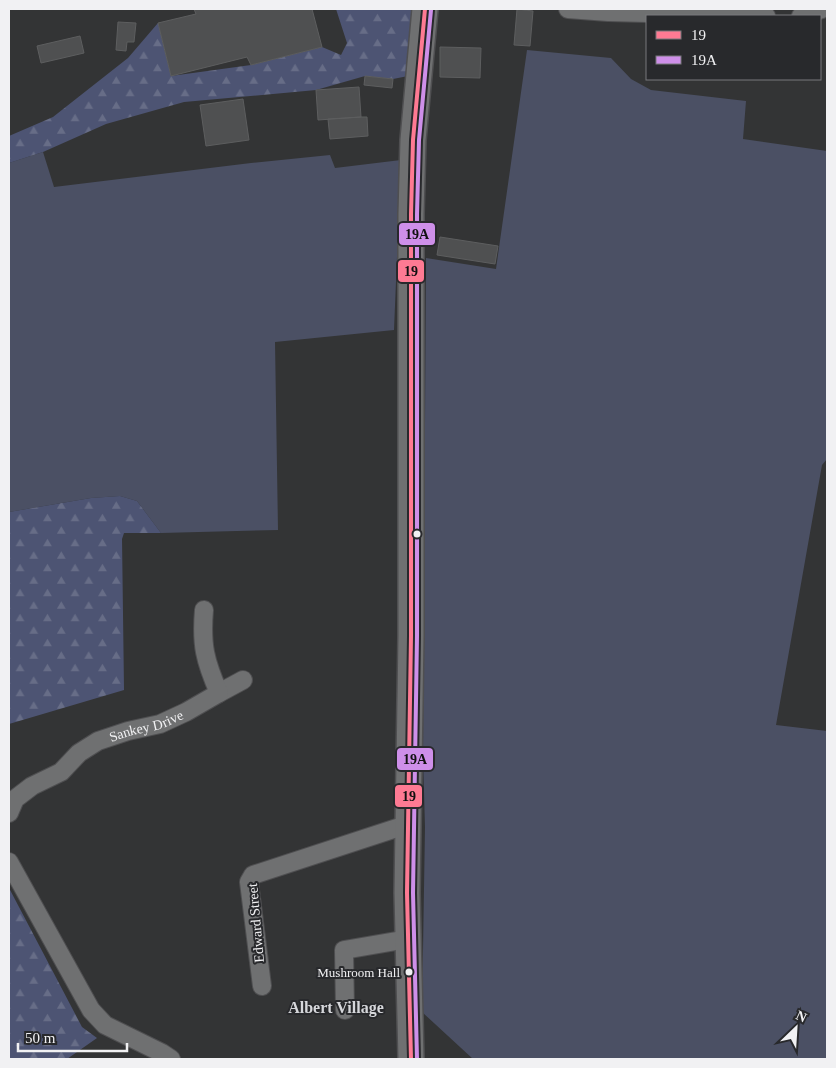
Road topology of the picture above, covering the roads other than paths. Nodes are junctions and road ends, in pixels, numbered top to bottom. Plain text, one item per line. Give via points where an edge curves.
1 (425, 9) edge
2 (568, 9) edge
3 (822, 9) edge
4 (726, 15) edge
5 (804, 15) edge
6 (204, 610) dead end
7 (243, 680) dead end
8 (219, 693) junction
9 (9, 813) edge
10 (409, 824) junction
11 (9, 862) edge
12 (408, 939) junction
13 (262, 986) dead end
14 (346, 1010) dead end
15 (171, 1059) edge
16 (411, 1059) edge

1 - 10 street via 413,140 411,214
2 - 4 street
3 - 5 street
6 - 8 street via 203,652
7 - 8 street, Sankey Drive
8 - 9 street, Sankey Drive via 160,724 98,742 79,753 62,772 32,786 15,799
10 - 12 street
10 - 13 street, Edward Street via 253,875 249,882
11 - 15 street via 91,1010 105,1025
12 - 14 street via 344,950
12 - 16 street

